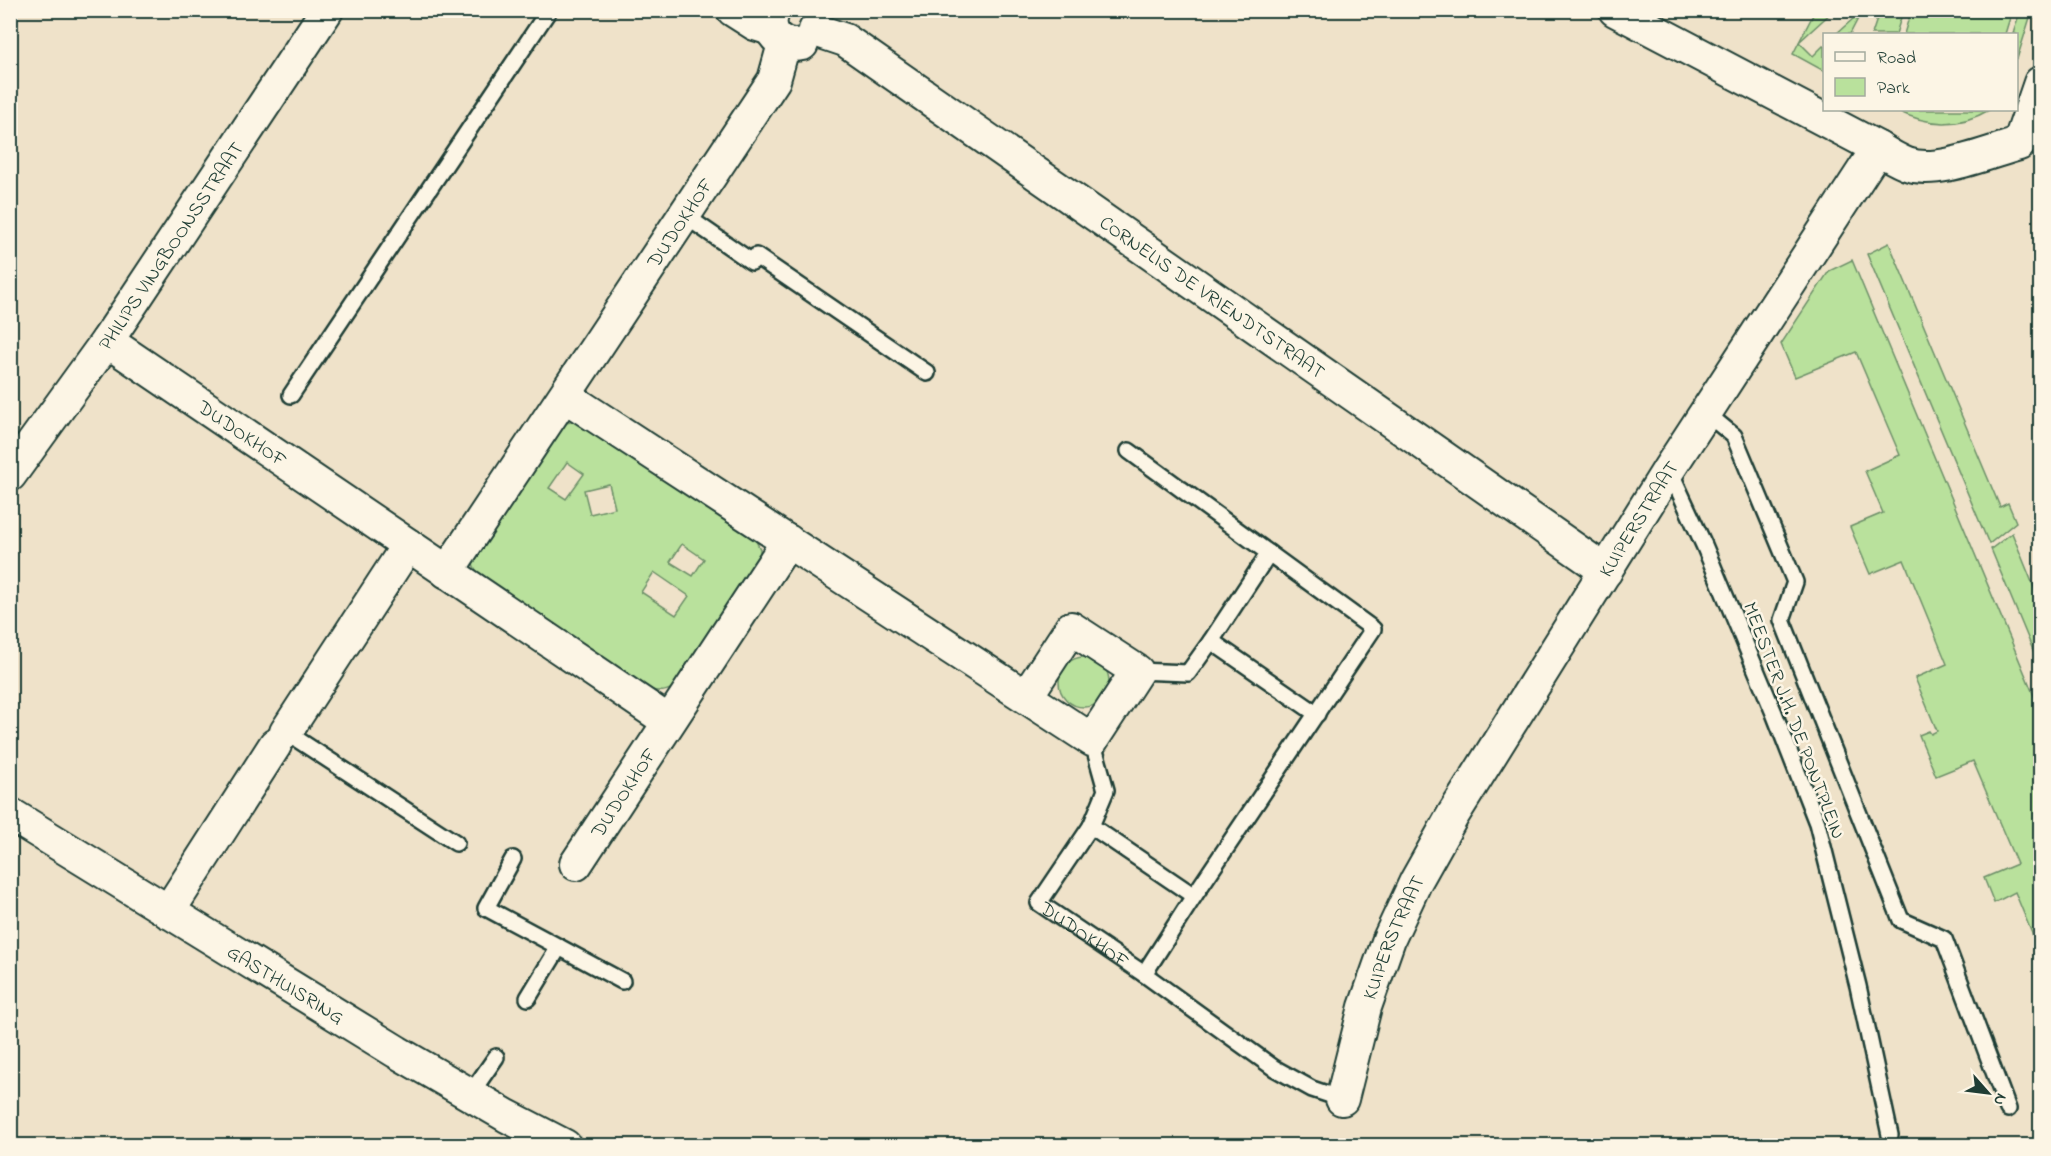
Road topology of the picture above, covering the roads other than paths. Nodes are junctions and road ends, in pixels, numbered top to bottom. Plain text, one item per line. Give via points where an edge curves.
1 (327, 10) edge
2 (549, 10) edge
3 (734, 10) edge
4 (1615, 10) edge
5 (814, 20) edge
6 (776, 28) edge
7 (2040, 83) edge
8 (2030, 145) edge
9 (1878, 148) junction
10 (684, 215) junction
11 (107, 341) junction
12 (927, 373) dead end
13 (291, 395) dead end
14 (566, 396) junction
15 (1706, 413) junction
16 (1129, 451) dead end
17 (1670, 469) junction
18 (10, 475) edge
19 (788, 541) junction
20 (408, 545) junction
21 (1269, 553) junction
22 (1606, 571) junction
23 (447, 572) junction
24 (1211, 641) junction
25 (1137, 671) junction
26 (1026, 697) junction
27 (1317, 714) junction
28 (668, 721) junction
29 (280, 739) junction
30 (1092, 740) junction
31 (10, 814) edge
32 (1091, 826) junction
33 (456, 843) dead end
34 (513, 859) dead end
35 (576, 864) dead end
36 (1194, 896) junction
37 (168, 912) junction
38 (559, 947) junction
39 (1144, 974) junction
40 (622, 981) dead end
41 (528, 999) dead end
42 (496, 1057) dead end
43 (478, 1083) dead end
44 (1342, 1099) joint
45 (2008, 1109) dead end
46 (1890, 1135) dead end
47 (565, 1146) edge

1 - 11 street, PHILIPS VINGBOONSSTRAAT
2 - 13 lane
3 - 6 street via 755,24
4 - 9 street
5 - 6 street via 810,38 793,46
5 - 22 street, CORNELIS DE VRIENDTSTRAAT
6 - 10 street, DUDOKHOF via 774,80
7 - 8 street
8 - 9 street via 1924,167 1908,165
9 - 15 street, KUIPERSTRAAT
10 - 12 lane via 752,262 756,256
10 - 14 street, DUDOKHOF
11 - 18 street, PHILIPS VINGBOONSSTRAAT
11 - 20 street, DUDOKHOF
14 - 19 street
14 - 23 street, DUDOKHOF
15 - 17 street, KUIPERSTRAAT
15 - 45 lane via 1734,436 1795,582 1782,620 1901,920 1944,939
16 - 21 lane, DUDOKHOF
17 - 22 street, KUIPERSTRAAT
17 - 46 lane, MEESTER J.H. DE PONTPLEIN via 1774,713 1816,824
19 - 26 street
19 - 28 street, DUDOKHOF
20 - 23 street, DUDOKHOF
20 - 29 street
21 - 24 lane
21 - 27 lane, DUDOKHOF via 1373,629
22 - 44 street, KUIPERSTRAAT via 1416,881 1389,939 1365,1007
23 - 28 street, DUDOKHOF
24 - 25 lane via 1188,673
24 - 27 lane
25 - 26 street via 1071,628
25 - 30 street
26 - 30 street
27 - 36 lane, DUDOKHOF
28 - 35 street, DUDOKHOF
29 - 33 lane
29 - 37 street
30 - 32 lane via 1106,790
31 - 37 street, GASTHUISRING
32 - 36 lane
32 - 39 lane, DUDOKHOF via 1039,903
34 - 38 lane via 486,908
36 - 39 lane, DUDOKHOF
37 - 47 street, GASTHUISRING via 397,1052
38 - 40 lane
38 - 41 lane
39 - 44 lane via 1274,1068 1312,1089
42 - 43 lane

